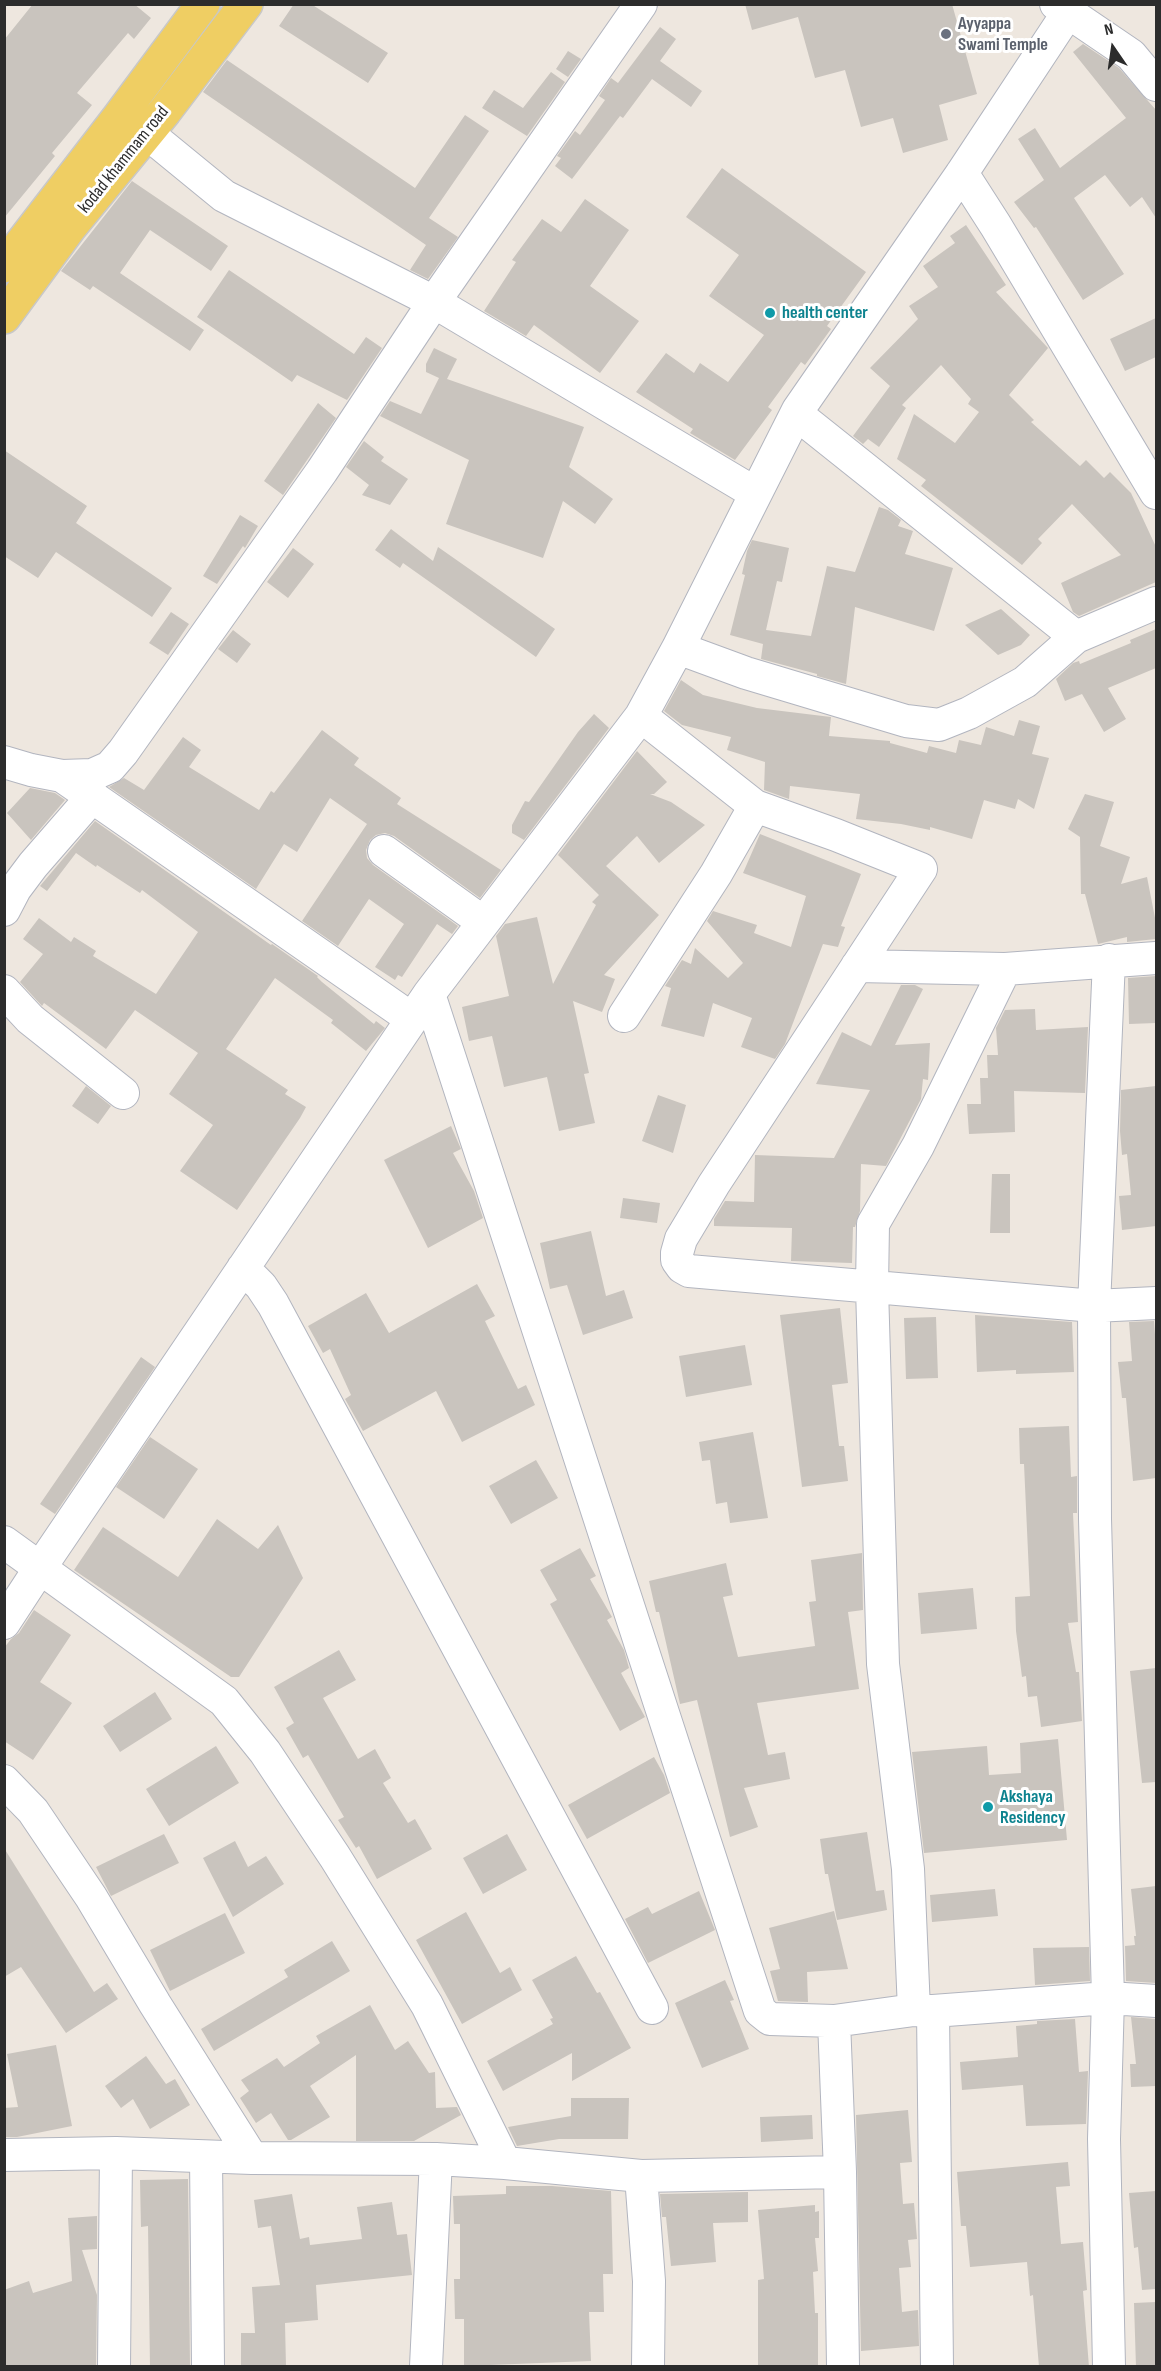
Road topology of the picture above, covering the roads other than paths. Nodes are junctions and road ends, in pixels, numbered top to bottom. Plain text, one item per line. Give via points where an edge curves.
1 (203, 4) edge
2 (246, 4) edge
3 (641, 4) edge
4 (1062, 9) edge
5 (1156, 85) edge
6 (147, 133) junction
7 (962, 173) junction
8 (4, 266) edge
9 (434, 302) junction
10 (4, 317) edge
11 (798, 410) junction
12 (755, 493) junction
13 (1156, 493) edge
14 (1156, 603) edge
15 (1076, 638) junction
16 (678, 648) junction
17 (641, 716) junction
18 (4, 762) edge
19 (62, 776) junction
20 (93, 796) junction
21 (754, 806) junction
22 (384, 851) dead end
23 (4, 910) edge
24 (483, 922) junction
25 (1156, 958) edge
26 (1108, 960) junction
27 (857, 966) junction
28 (1005, 969) junction
29 (4, 991) edge
30 (429, 994) junction
31 (624, 1016) dead end
32 (412, 1019) junction
33 (123, 1093) dead end
34 (243, 1268) junction
35 (872, 1287) junction
36 (1156, 1303) edge
37 (1094, 1306) junction
38 (4, 1542) edge
39 (40, 1568) junction
40 (4, 1623) edge
41 (4, 1781) edge
42 (1108, 1998) junction
43 (1156, 2001) edge
44 (652, 2008) dead end
45 (924, 2010) junction
46 (834, 2021) junction
47 (116, 2153) junction
48 (4, 2155) edge
49 (206, 2157) junction
50 (252, 2158) junction
51 (436, 2159) junction
52 (506, 2163) junction
53 (840, 2172) junction
54 (641, 2176) junction
55 (114, 2367) edge
56 (208, 2367) edge
57 (426, 2367) edge
58 (648, 2367) edge
59 (843, 2367) edge
60 (937, 2367) edge
61 (1109, 2367) edge

1 - 8 main road, kodad khammam road
2 - 6 main road, kodad khammam road
3 - 9 street
4 - 5 street via 1131,55
4 - 7 street
6 - 9 street via 224,196
6 - 10 main road, kodad khammam road via 70,227
7 - 11 street
7 - 13 street
9 - 12 street
9 - 19 street via 322,471 123,752 110,766 92,775
11 - 12 street
11 - 15 street via 804,420
12 - 16 street
14 - 15 street
15 - 16 street via 1025,682 939,725 906,721 746,673
16 - 17 street
17 - 21 street
17 - 24 street
18 - 19 street
19 - 20 street
20 - 23 street via 33,865
20 - 32 street
21 - 27 street via 921,869
21 - 31 street via 716,874
22 - 24 street
24 - 30 street
25 - 26 street
26 - 28 street
26 - 37 street
27 - 28 street
27 - 35 street via 714,1184 676,1253 682,1267 689,1271
28 - 35 street via 918,1146 873,1224
29 - 33 street via 30,1019
30 - 32 street
30 - 46 street via 760,2011 770,2019
32 - 34 street
34 - 39 street
34 - 44 street via 261,1286 279,1315
35 - 37 street
35 - 45 street via 884,1664
36 - 37 street
37 - 42 street via 1095,1530
38 - 39 street
39 - 40 street
39 - 52 street via 224,1701 265,1752 427,2005
41 - 50 street via 33,1811 91,1897
42 - 43 street
42 - 45 street
42 - 61 street via 1104,2139
45 - 46 street
45 - 60 street
46 - 53 street
47 - 48 street
47 - 49 street
47 - 55 street
49 - 50 street
49 - 56 street
50 - 51 street
51 - 52 street
51 - 57 street
52 - 54 street
53 - 54 street
53 - 59 street
54 - 58 street via 649,2282

